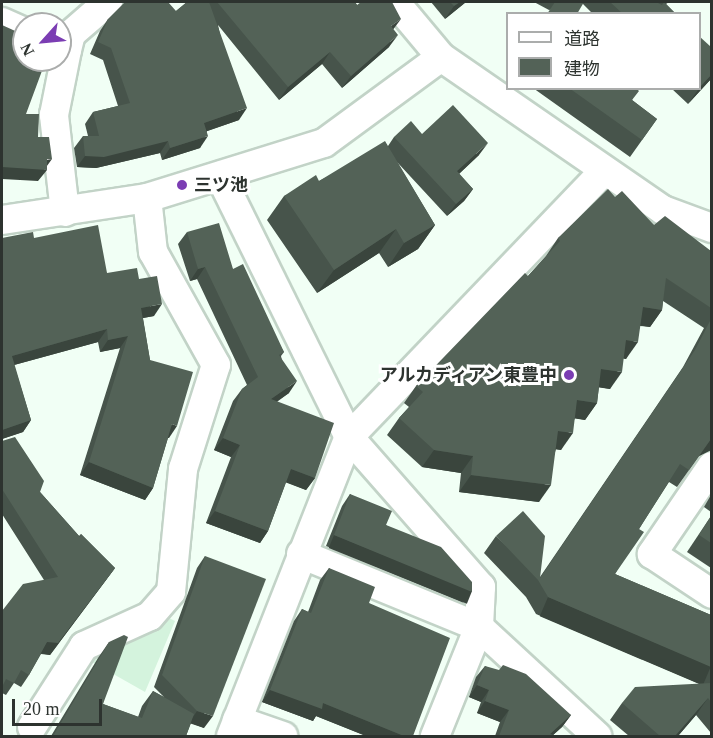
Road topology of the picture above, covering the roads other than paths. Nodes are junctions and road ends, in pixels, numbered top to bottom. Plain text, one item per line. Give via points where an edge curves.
1 (108, 2) edge
2 (395, 2) edge
3 (72, 32) edge
4 (441, 57) junction
5 (61, 72) edge
6 (603, 172) junction
7 (220, 176) junction
8 (147, 198) junction
9 (65, 212) junction
10 (2, 220) edge
11 (711, 228) edge
12 (349, 437) junction
13 (711, 466) edge
14 (301, 554) junction
15 (711, 594) edge
16 (479, 627) junction
17 (32, 727) dead end
18 (234, 728) edge
19 (283, 736) edge
20 (435, 736) edge
21 (597, 736) edge

1 - 3 street
2 - 4 street
4 - 6 street
4 - 7 street via 324,143
5 - 9 street via 54,115
6 - 11 street via 663,210
6 - 12 street
7 - 8 street
7 - 12 street
8 - 9 street
8 - 17 street via 153,252 216,365 183,469 171,592 150,616 84,646
9 - 10 street
12 - 14 street
12 - 16 street via 481,587
13 - 15 street via 652,554
14 - 16 street
14 - 18 street
16 - 20 street
16 - 21 street
18 - 19 street

